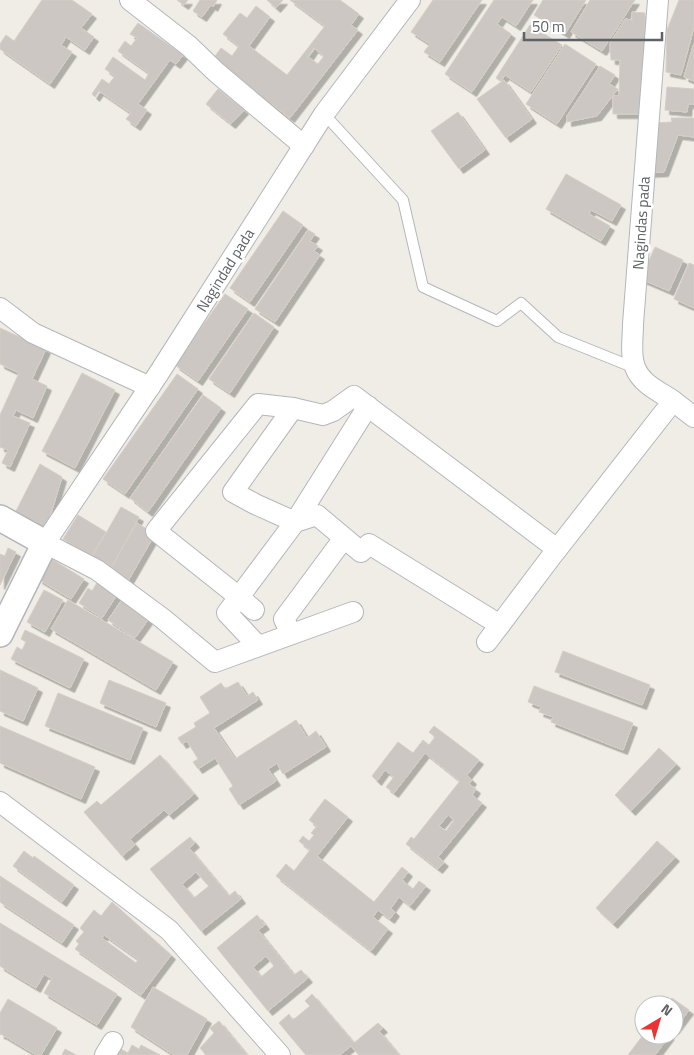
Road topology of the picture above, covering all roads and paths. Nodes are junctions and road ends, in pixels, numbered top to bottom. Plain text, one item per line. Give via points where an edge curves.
1 (130, 0) edge
2 (658, 0) edge
3 (399, 3) edge
4 (324, 114) junction
5 (304, 146) junction
6 (0, 308) edge
7 (635, 368) junction
8 (150, 388) junction
9 (673, 401) junction
10 (368, 406) junction
11 (293, 408) junction
12 (694, 418) edge
13 (0, 518) edge
14 (295, 522) junction
15 (344, 538) junction
16 (45, 543) junction
17 (557, 549) junction
18 (246, 603) junction
19 (353, 612) dead end
20 (500, 625) junction
21 (0, 634) edge
22 (291, 634) junction
23 (488, 642) dead end
24 (258, 646) junction
25 (0, 802) edge
26 (280, 1055) edge

1 - 5 street via 189,46
2 - 7 street, Nagindas pada via 633,324
3 - 4 street, Nagindad pada
4 - 5 street, Nagindad pada
4 - 7 lane via 403,200 423,287 497,321 521,303 558,337
5 - 8 street, Nagindad pada
6 - 8 street via 33,333
7 - 9 street via 647,385
8 - 16 street, Nagindad pada
9 - 12 street
9 - 17 street
10 - 11 street via 354,396 334,411 322,415
10 - 14 street
10 - 17 street
11 - 14 street via 233,492
11 - 18 street via 258,404 156,532
13 - 16 street
14 - 15 street via 317,515
14 - 18 street
15 - 20 street via 361,552 369,544
15 - 22 street via 284,619
16 - 21 street
16 - 24 street via 97,570 215,662
17 - 20 street
18 - 24 street via 227,613
19 - 22 street
20 - 23 street
22 - 24 street
25 - 26 street via 169,930

